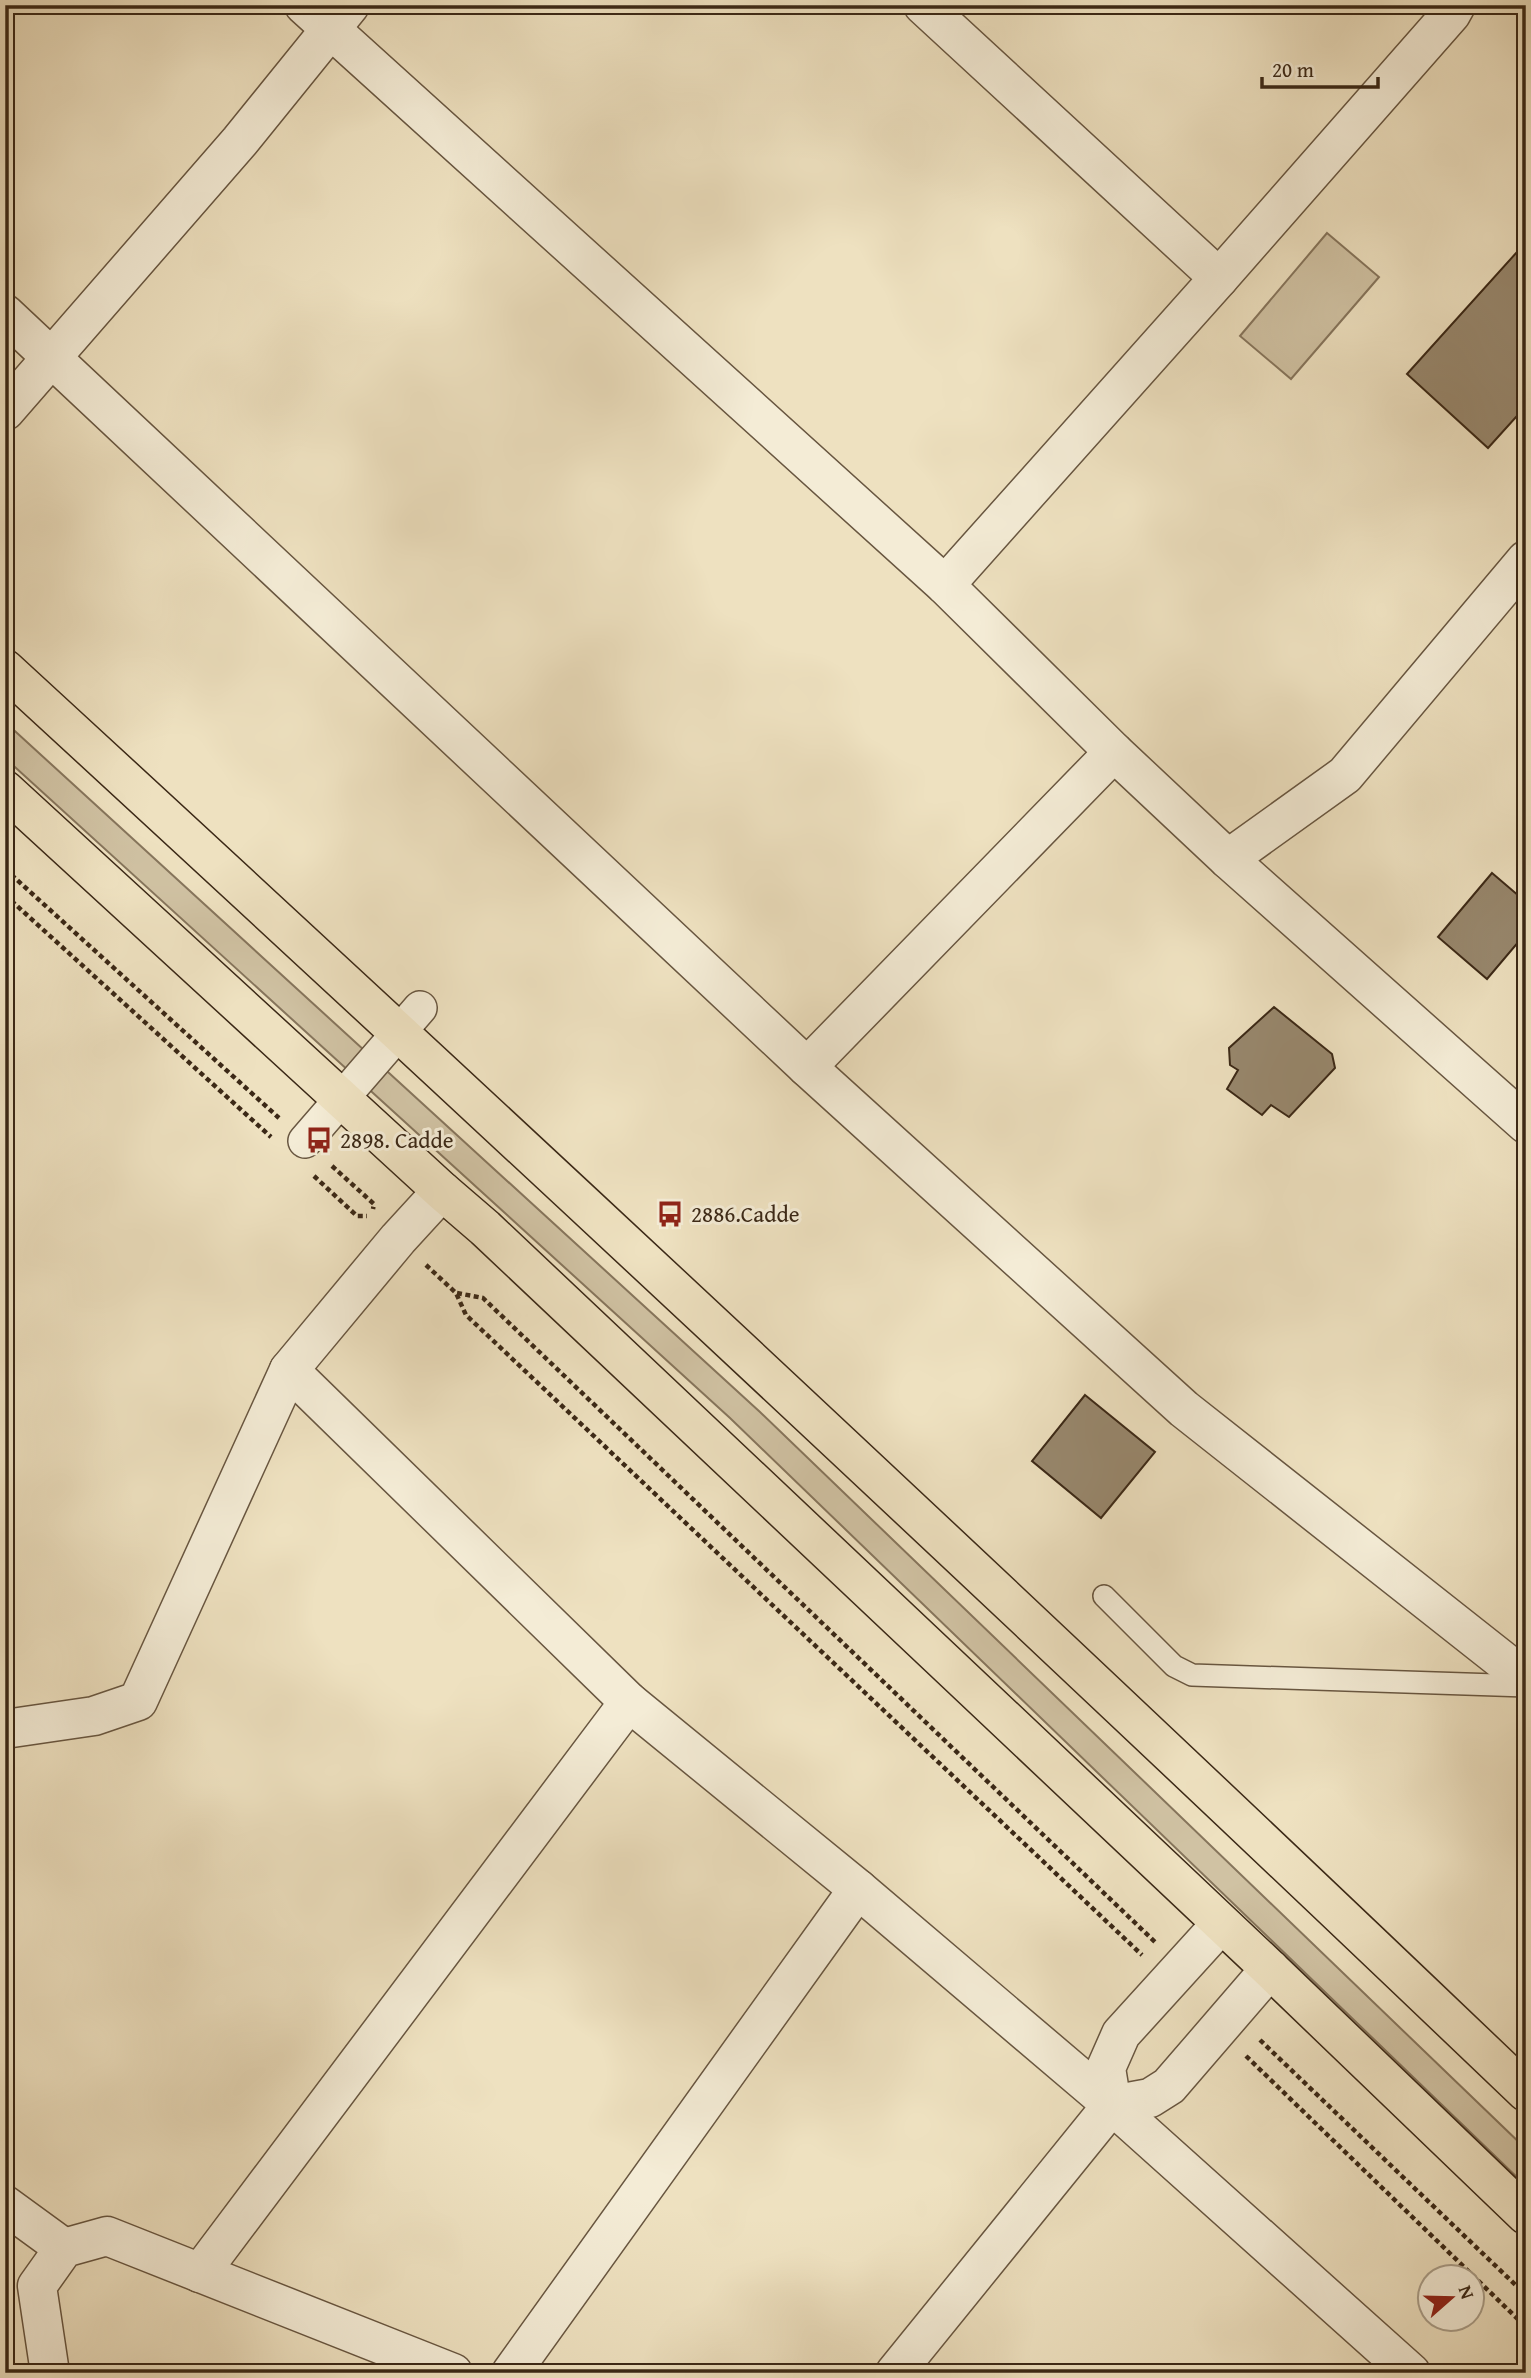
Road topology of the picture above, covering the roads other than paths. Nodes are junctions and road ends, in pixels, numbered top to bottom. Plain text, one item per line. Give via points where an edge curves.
1 (923, 5) edge
2 (1456, 5) edge
3 (328, 13) edge
4 (1219, 278) junction
5 (5, 314) edge
6 (51, 356) junction
7 (5, 411) edge
8 (1526, 560) edge
9 (945, 585) junction
10 (5, 669) edge
11 (1114, 752) junction
12 (5, 790) edge
13 (1228, 859) junction
14 (410, 1020) junction
15 (807, 1067) junction
16 (342, 1098) junction
17 (1526, 1124) edge
18 (296, 1151) road end
19 (442, 1191) junction
20 (289, 1370) junction
21 (1104, 1596) dead end
22 (1526, 1679) edge
23 (1526, 1686) edge
24 (629, 1702) junction
25 (8, 1737) edge
26 (858, 1889) junction
27 (1221, 1924) junction
28 (1269, 1969) junction
29 (1526, 2092) edge
30 (1112, 2105) junction
31 (5, 2205) edge
32 (1526, 2215) edge
33 (64, 2248) junction
34 (200, 2273) junction
35 (1410, 2372) edge
36 (50, 2373) edge
37 (453, 2373) edge
38 (511, 2373) edge
39 (895, 2373) edge

1 - 4 street
2 - 4 street
3 - 6 street via 240,141
3 - 9 street
4 - 9 street
5 - 6 street
6 - 7 street
6 - 15 street
8 - 13 street via 1345,775
9 - 11 street
10 - 14 main road
11 - 13 street
11 - 15 street
12 - 16 main road
13 - 17 street
14 - 16 street
14 - 29 main road
15 - 22 street via 1184,1409
16 - 18 street
16 - 19 main road
19 - 20 street
19 - 27 main road
20 - 24 street
20 - 25 street via 138,1702
21 - 23 lane via 1174,1666 1192,1675
24 - 26 street
24 - 34 street
26 - 30 street
26 - 38 street
27 - 28 main road
27 - 30 street via 1121,2035 1106,2068
28 - 30 street via 1169,2086 1150,2098
28 - 32 main road
30 - 35 street
30 - 39 street
31 - 33 street
33 - 34 street via 107,2235
33 - 36 street via 37,2286
34 - 37 street

